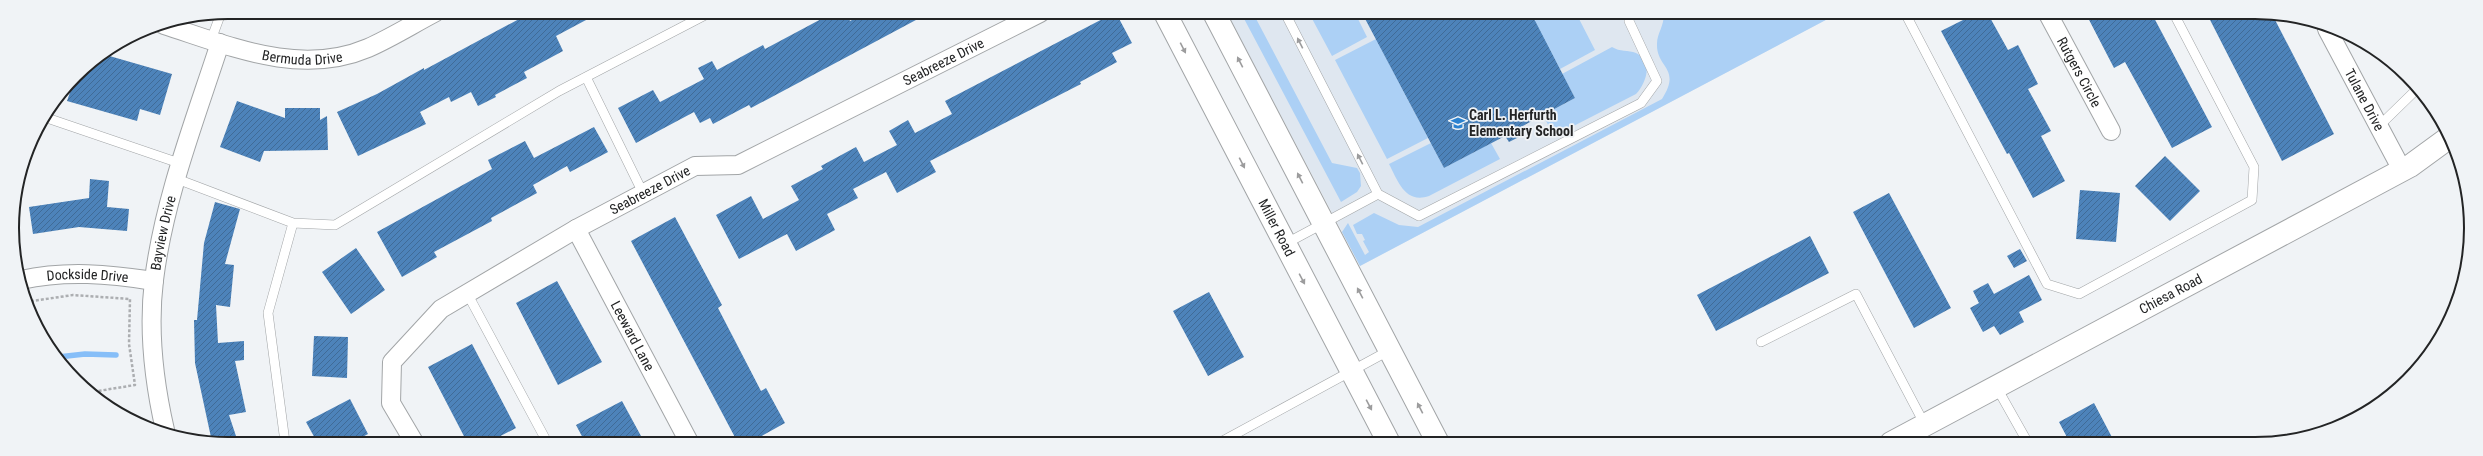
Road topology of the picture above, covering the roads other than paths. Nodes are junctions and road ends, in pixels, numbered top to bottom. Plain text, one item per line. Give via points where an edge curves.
1 (220, 19) edge
2 (423, 19) edge
3 (698, 19) edge
4 (1028, 19) edge
5 (1168, 19) edge
6 (1217, 19) edge
7 (1288, 19) edge
8 (1908, 19) edge
9 (2051, 19) edge
10 (2177, 19) edge
11 (1629, 21) dead end
12 (171, 27) edge
13 (2329, 33) edge
14 (215, 41) junction
15 (586, 77) junction
16 (2414, 93) edge
17 (50, 119) edge
18 (2379, 126) junction
19 (2111, 131) dead end
20 (2444, 141) edge
21 (2402, 170) junction
22 (179, 172) junction
23 (643, 193) junction
24 (1378, 194) junction
25 (293, 223) junction
26 (1324, 223) junction
27 (576, 229) junction
28 (1284, 245) junction
29 (25, 279) edge
30 (154, 282) junction
31 (467, 293) junction
32 (1761, 342) dead end
33 (1390, 350) junction
34 (1350, 371) junction
35 (1997, 388) junction
36 (1926, 426) junction
37 (164, 427) edge
38 (284, 437) edge
39 (411, 437) edge
40 (544, 437) edge
41 (686, 437) edge
42 (1230, 437) edge
43 (1386, 437) edge
44 (1435, 437) edge
45 (1903, 437) edge
46 (2025, 437) edge

1 - 14 lane
2 - 14 street, Bermuda Drive via 368,48 318,61 276,58
3 - 15 lane
4 - 23 street, Seabreeze Drive via 738,165 695,166
5 -> 28 main road, Miller Road
26 -> 6 main road
24 -> 7 lane
8 - 10 lane via 2047,284 2079,294 2252,200 2254,167
9 - 19 street, Rutgers Circle
11 - 24 lane via 1657,81 1641,103 1419,216
12 - 14 street, Bermuda Drive
13 - 18 street, Tulane Drive
14 - 22 street, Bayview Drive
15 - 23 lane
15 - 25 lane via 335,225
16 - 18 lane
17 - 22 lane
18 - 21 street, Tulane Drive
20 - 21 main road, Chiesa Road
21 - 35 main road, Chiesa Road
22 - 25 lane
22 - 30 street, Bayview Drive via 165,218
23 - 27 street, Seabreeze Drive
24 - 26 lane
25 - 38 lane via 268,313
26 - 28 lane
33 -> 26 main road
27 - 31 street, Seabreeze Drive
27 - 41 street, Leeward Lane
28 -> 34 main road, Miller Road
29 - 30 street, Dockside Drive via 45,274 88,273
30 - 37 street, Bayview Drive via 152,346 157,397
31 - 39 street, Seabreeze Drive via 441,309 392,362 392,403
31 - 40 lane
32 - 36 lane via 1856,294
33 - 34 lane
44 -> 33 main road
34 - 42 lane
34 -> 43 main road, Miller Road
35 - 36 main road, Chiesa Road
35 - 46 lane
36 - 45 main road, Chiesa Road

